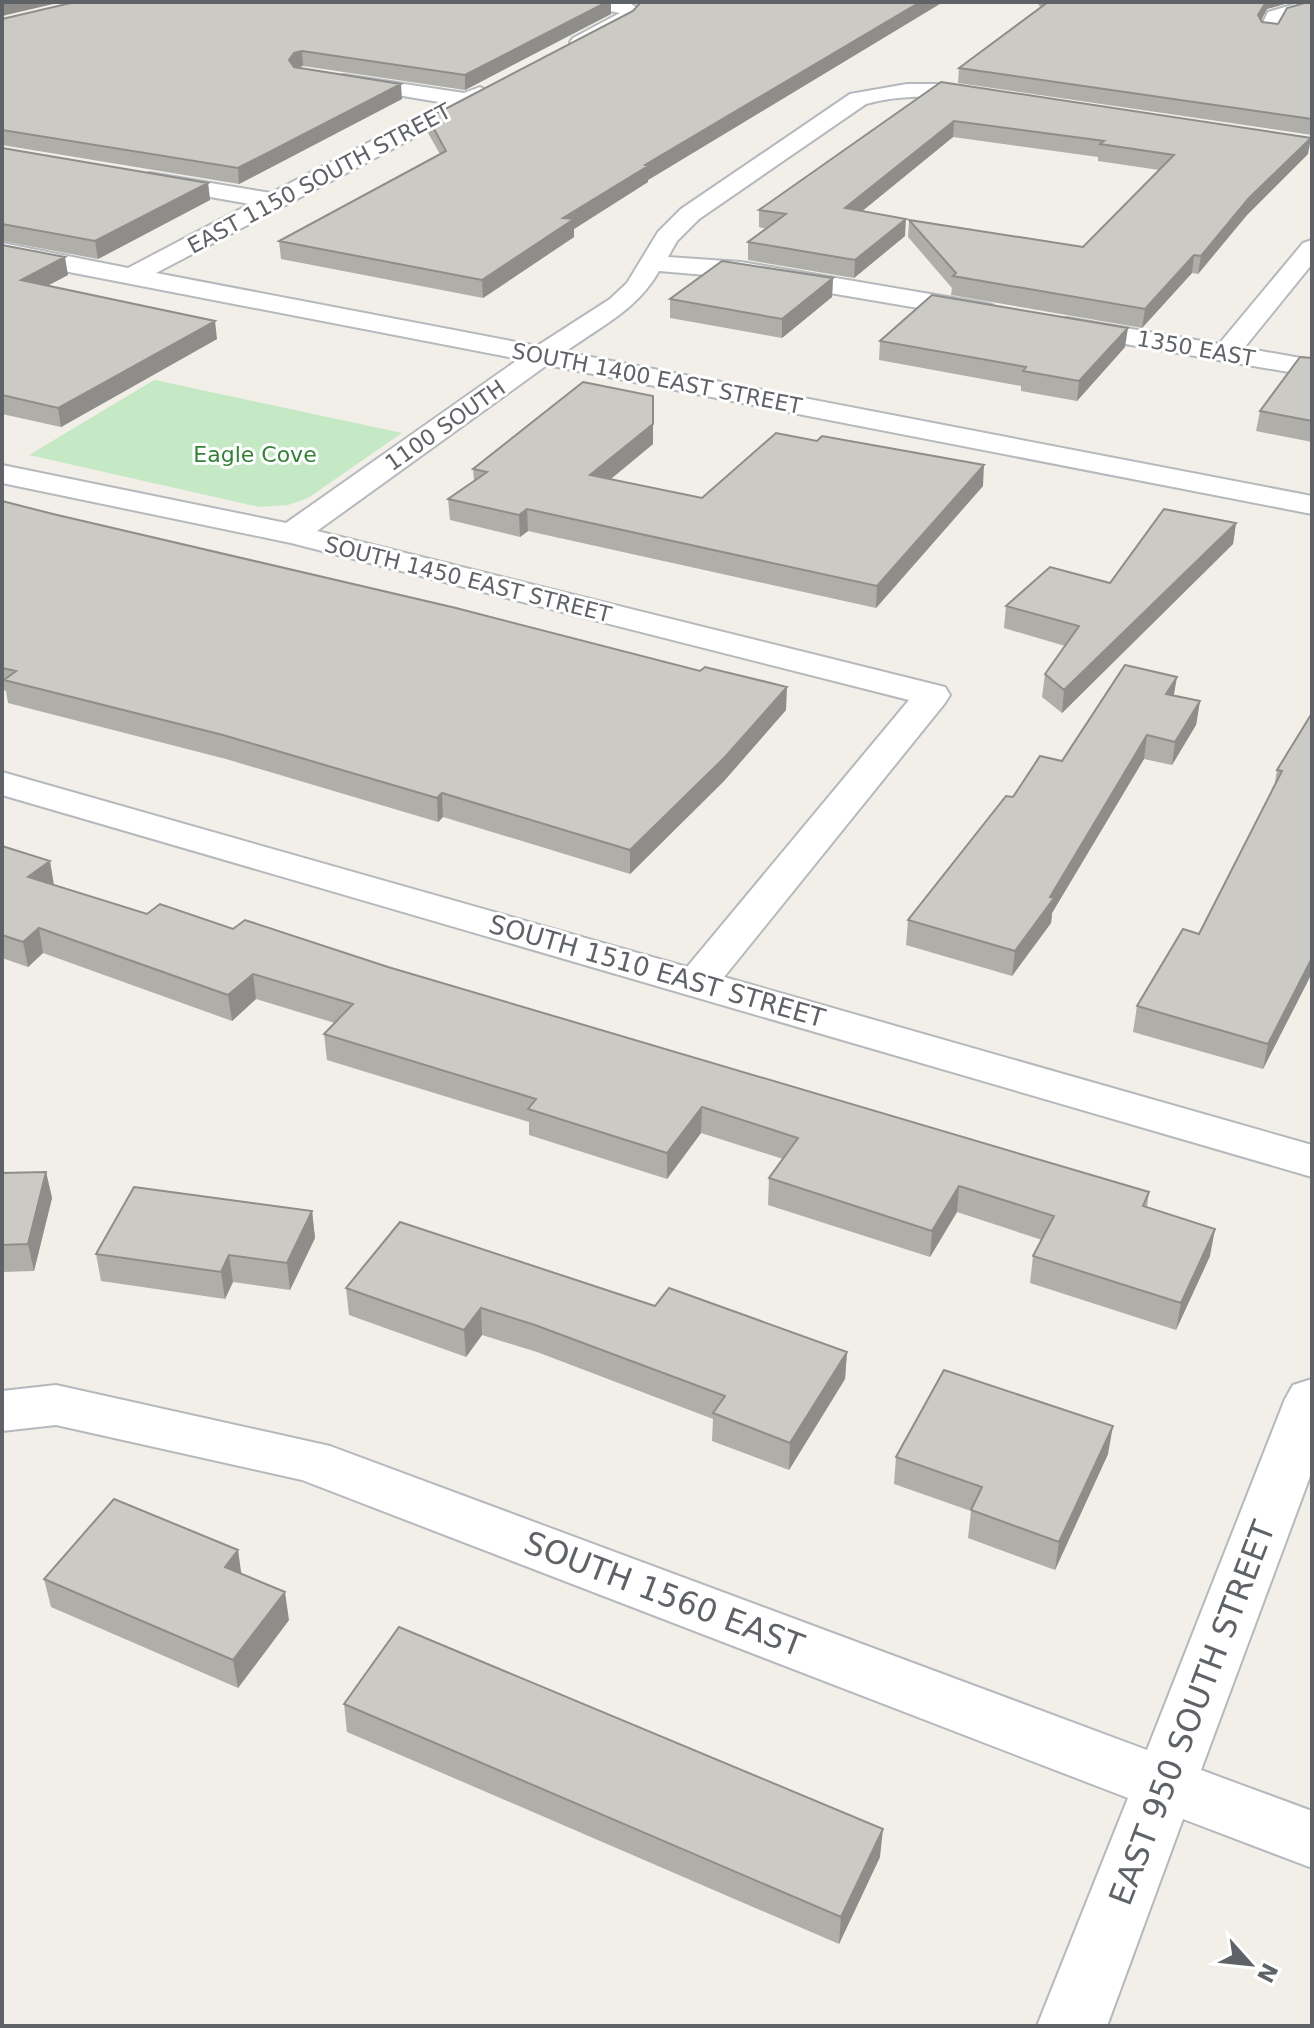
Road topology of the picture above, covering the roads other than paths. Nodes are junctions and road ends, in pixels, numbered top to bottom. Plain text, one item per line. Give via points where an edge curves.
1 (592, 2) edge
2 (1312, 5) edge
3 (1269, 31) edge
4 (560, 53) edge
5 (318, 77) edge
6 (494, 86) edge
7 (468, 100) junction
8 (1017, 101) edge
9 (133, 177) edge
10 (275, 201) junction
11 (1312, 248) edge
12 (2, 251) edge
13 (653, 263) junction
14 (131, 276) junction
15 (1007, 315) edge
16 (1038, 321) edge
17 (1226, 353) junction
18 (544, 356) junction
19 (1312, 368) edge
20 (2, 474) edge
21 (1312, 505) edge
22 (292, 534) junction
23 (2, 783) edge
24 (697, 982) junction
25 (1312, 1161) edge
26 (1312, 1399) edge
27 (2, 1411) edge
28 (1167, 1783) junction
29 (1312, 1840) edge
30 (1072, 2026) edge

1 - 4 street via 632,11
2 - 3 street via 1275,16
5 - 7 street
6 - 7 street, EAST 1150 SOUTH STREET
7 - 10 street, EAST 1150 SOUTH STREET
8 - 13 street, 1100 SOUTH via 940,89 897,90 858,99 690,214 667,237
9 - 10 street
10 - 14 street, EAST 1150 SOUTH STREET
11 - 17 street
12 - 14 street, SOUTH 1400 EAST STREET
13 - 15 street via 741,270
13 - 18 street, 1100 SOUTH via 619,305
14 - 18 street, SOUTH 1400 EAST STREET
16 - 17 street, 1350 EAST
17 - 19 street, 1350 EAST
18 - 21 street, SOUTH 1400 EAST STREET
18 - 22 street, 1100 SOUTH
20 - 22 street, SOUTH 1450 EAST STREET
22 - 24 street, SOUTH 1450 EAST STREET via 932,695
23 - 24 street, SOUTH 1510 EAST STREET
24 - 25 street, SOUTH 1510 EAST STREET
26 - 28 street, EAST 950 SOUTH STREET
27 - 28 street, SOUTH 1560 EAST via 56,1405 311,1461
28 - 29 street, SOUTH 1560 EAST
28 - 30 street, EAST 950 SOUTH STREET

